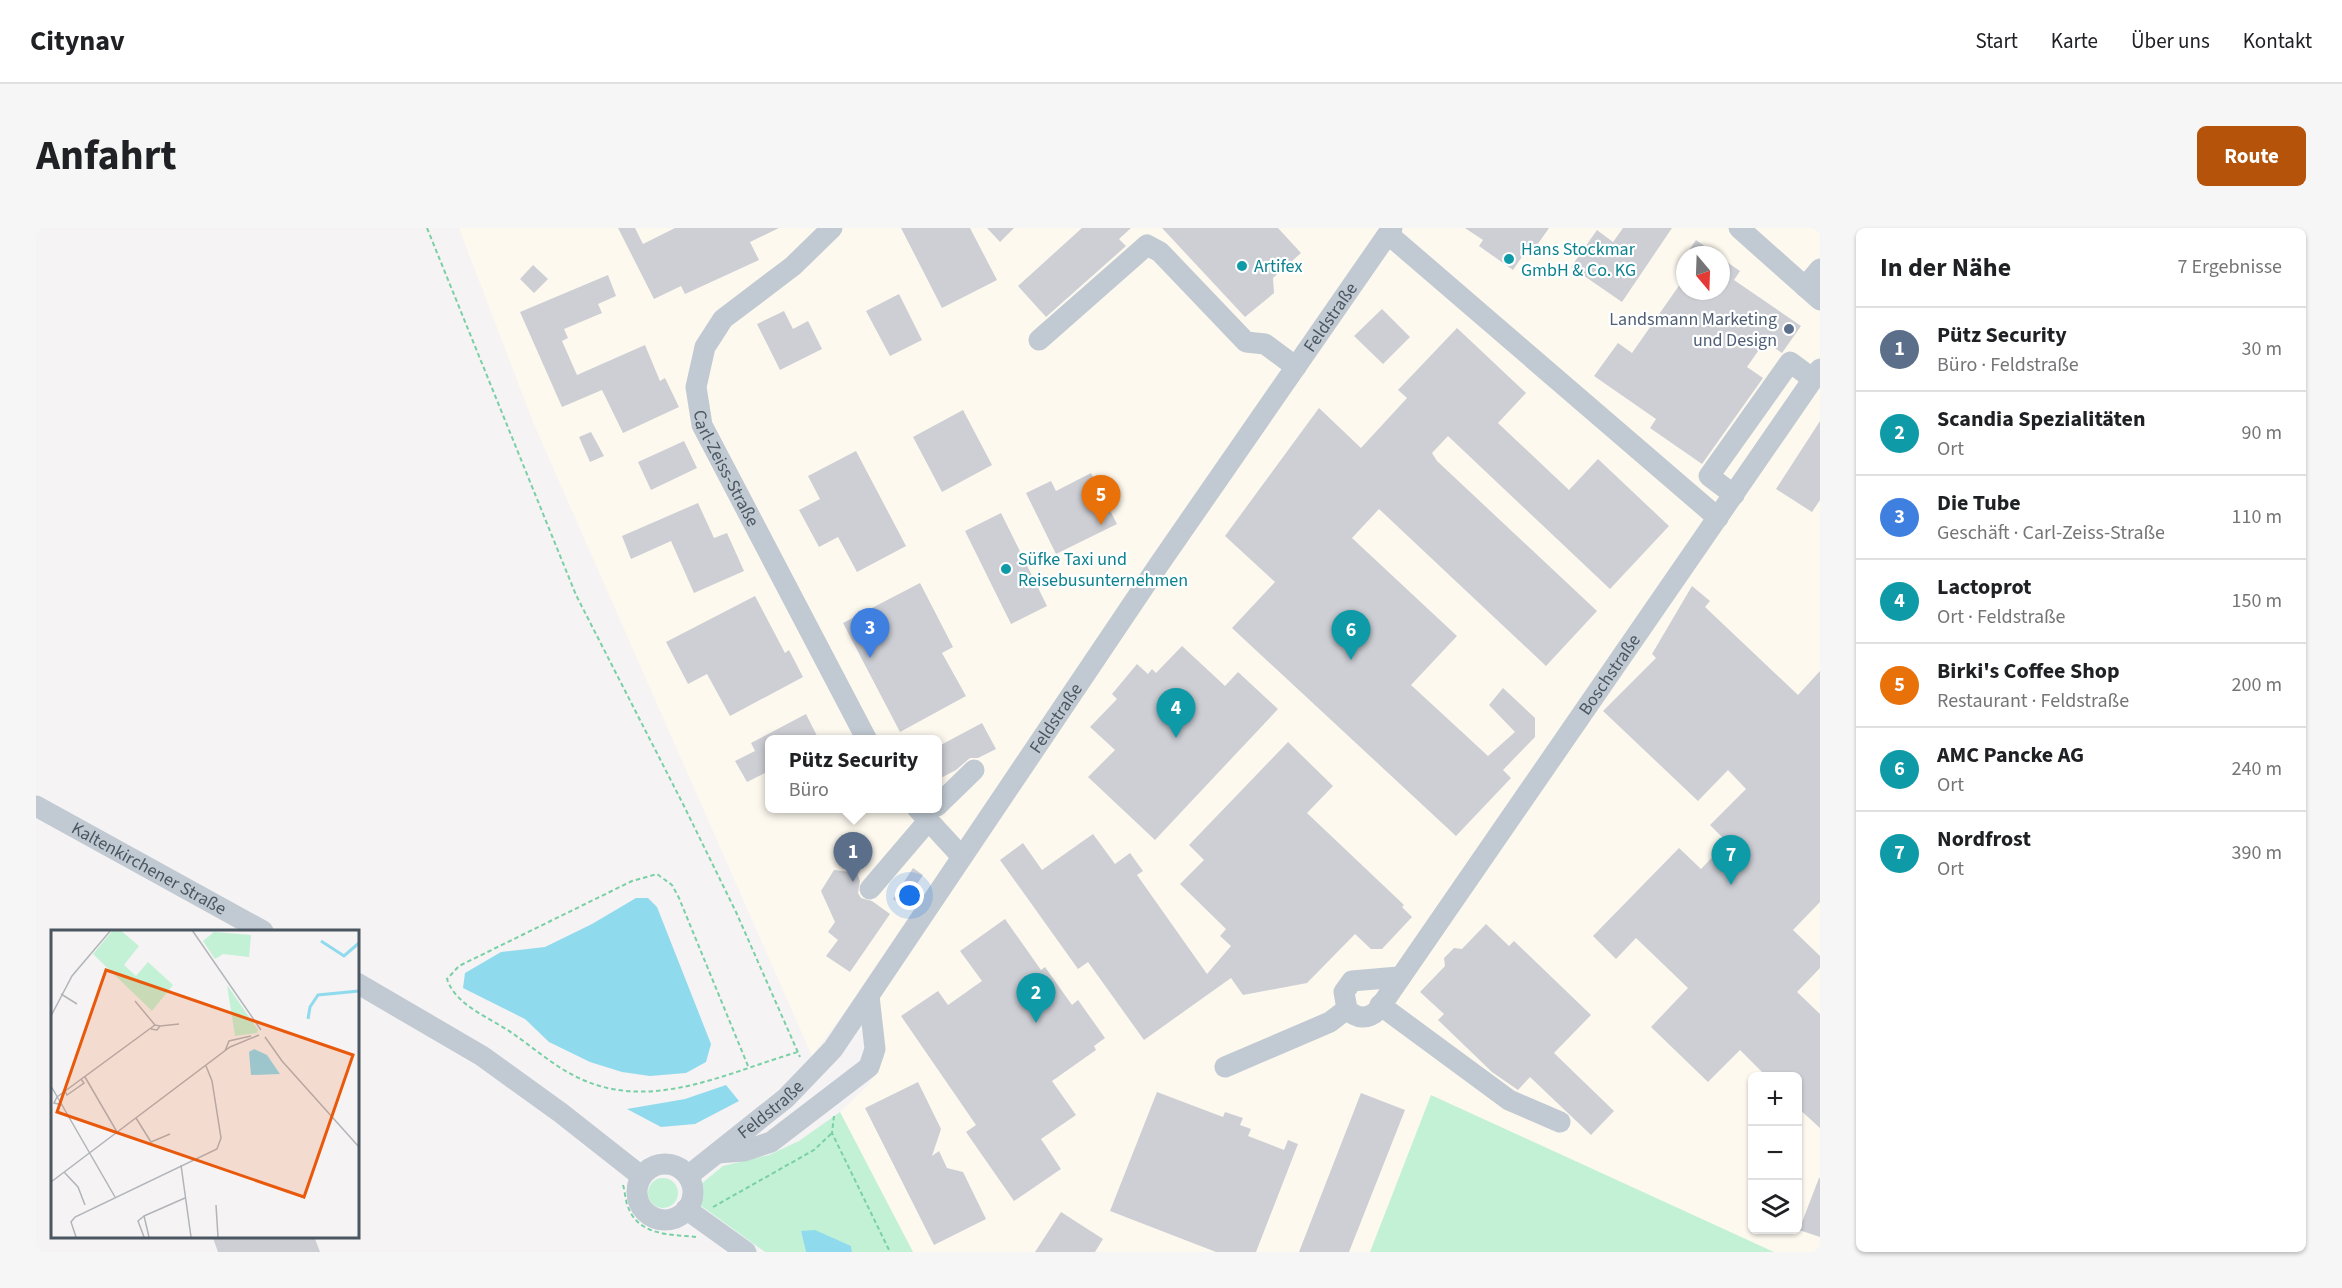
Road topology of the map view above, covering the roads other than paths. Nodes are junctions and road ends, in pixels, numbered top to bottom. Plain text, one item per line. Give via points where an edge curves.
1 (832, 228) edge
2 (1739, 228) edge
3 (1390, 231) edge
4 (1820, 269) edge
5 (1812, 293) edge
6 (1039, 340) dead end
7 (1296, 367) junction
8 (1817, 374) edge
9 (1734, 495) junction
10 (1718, 518) junction
11 (864, 735) edge
12 (974, 770) dead end
13 (942, 801) edge
14 (36, 806) edge
15 (929, 813) edge
16 (962, 857) junction
17 (870, 889) dead end
18 (261, 930) edge
19 (1398, 977) junction
20 (358, 985) edge
21 (869, 996) junction
22 (1380, 1005) junction
23 (1347, 1010) junction
24 (1225, 1067) dead end
25 (1560, 1122) dead end
26 (717, 1153) junction
27 (641, 1176) junction
28 (688, 1176) junction
29 (694, 1214) junction
30 (746, 1252) edge

1 - 11 street, Carl-Zeiss-Straße via 793,266 723,318 705,347 696,387 702,425
2 - 5 street
3 - 7 street, Feldstraße
3 - 10 street
4 - 5 street
6 - 7 street via 1142,247 1153,246 1246,342 1265,344
7 - 16 street, Feldstraße
8 - 9 street, Boschstraße
8 - 9 street via 1790,362 1709,476
9 - 10 street, Boschstraße
10 - 19 street, Boschstraße
12 - 13 street
14 - 18 street, Kaltenkirchener Straße
15 - 16 street
15 - 17 street
16 - 21 street, Feldstraße
19 - 22 street, Boschstraße
19 - 23 street via 1352,981 1344,992
20 - 27 street via 482,1056
21 - 26 street, Feldstraße via 809,1076
21 - 26 street via 875,1049 869,1067 771,1143
22 - 23 street via 1364,1017
22 - 25 street via 1509,1100
23 - 24 street via 1330,1022
26 - 28 street, Feldstraße
27 - 28 street via 664,1164 681,1169
27 - 29 street via 640,1203 652,1216 671,1219
28 - 29 street
29 - 30 street

